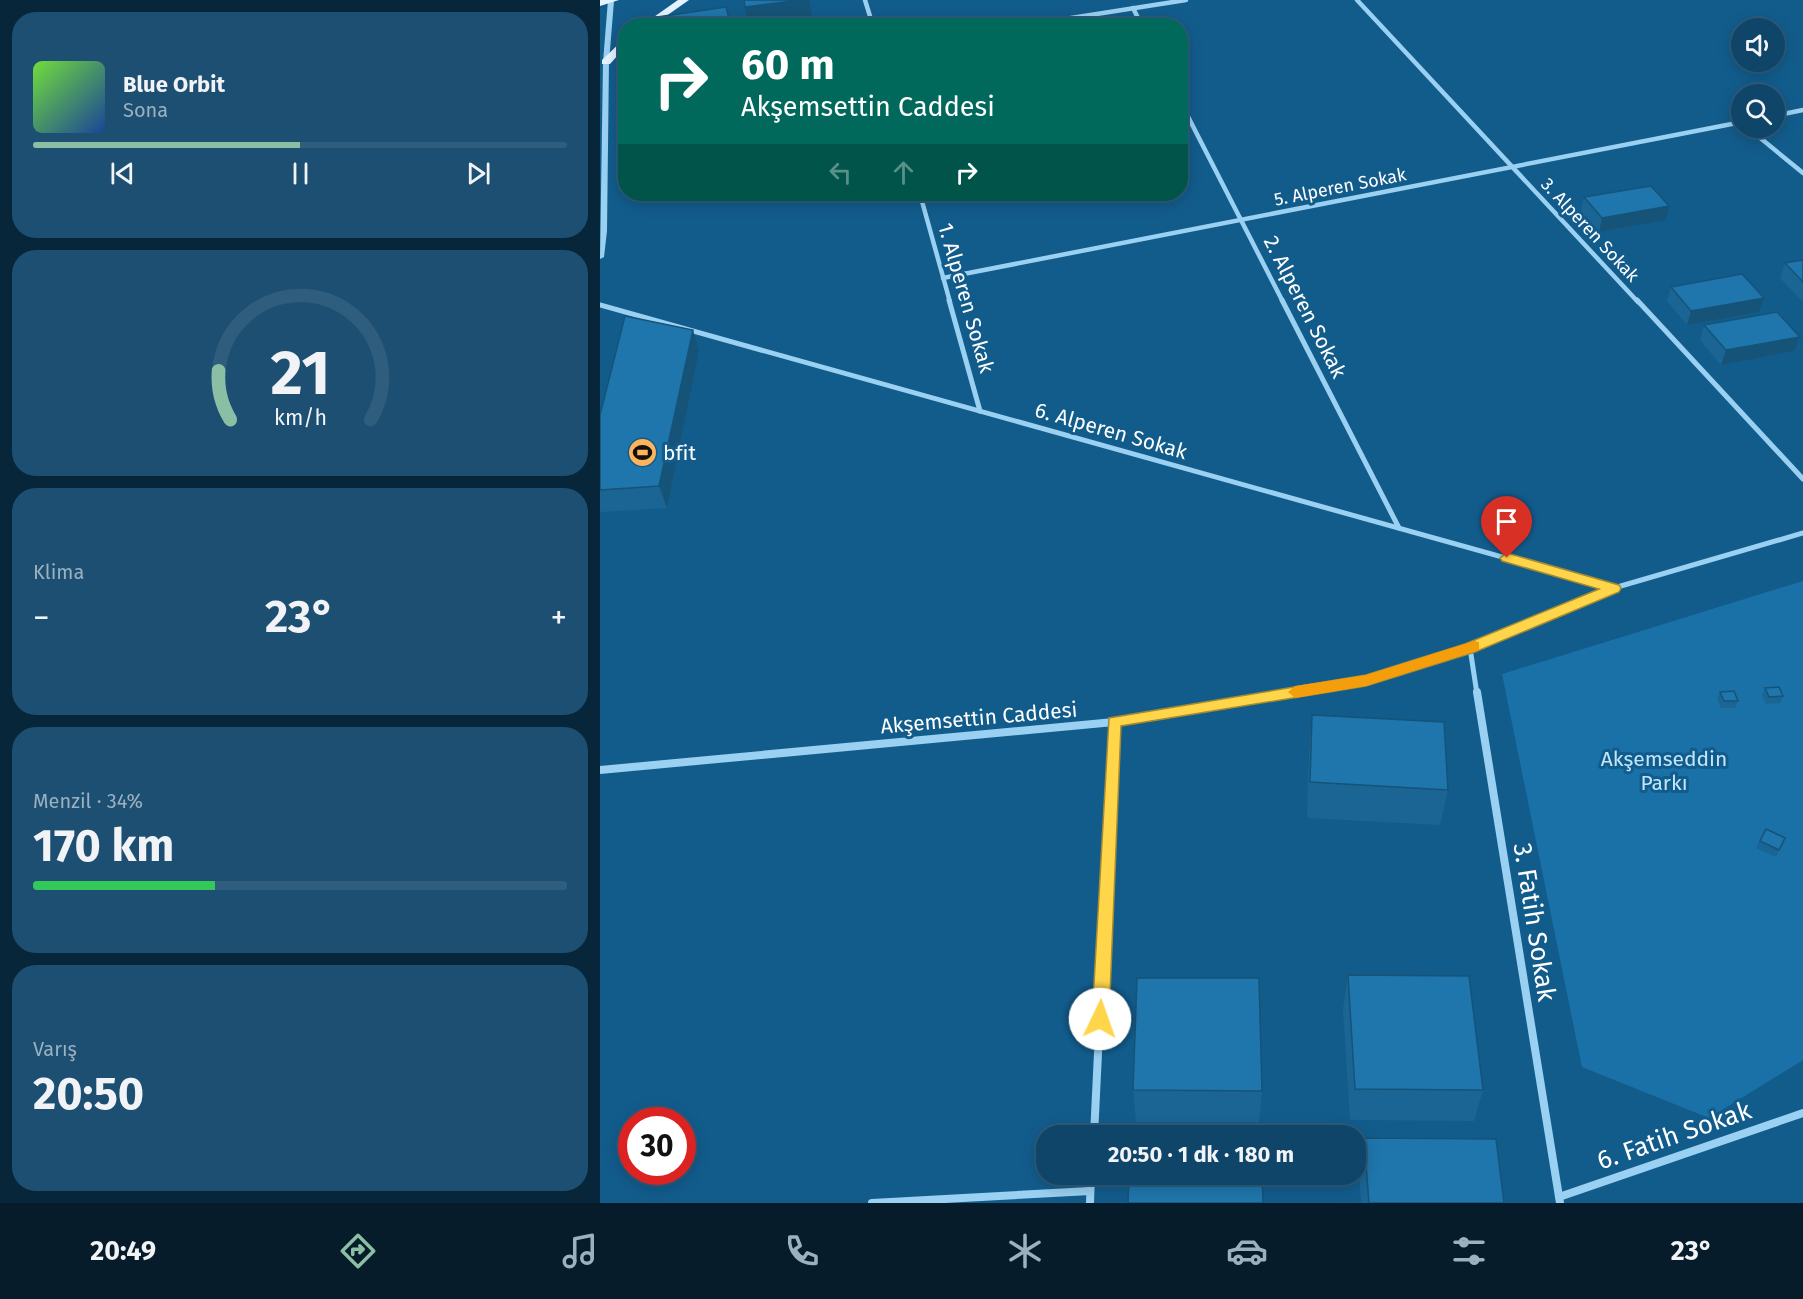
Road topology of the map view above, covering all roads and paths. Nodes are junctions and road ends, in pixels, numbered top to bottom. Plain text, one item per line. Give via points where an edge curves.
1 (612, 0) edge
2 (684, 0) edge
3 (865, 0) edge
4 (1186, 0) edge
5 (1357, 0) edge
6 (600, 3) edge
7 (1133, 8) junction
8 (657, 18) edge
9 (871, 18) edge
10 (1070, 18) edge
11 (1138, 18) edge
12 (618, 49) edge
13 (606, 62) junction
14 (1803, 110) edge
15 (1785, 114) edge
16 (1188, 116) edge
17 (1731, 124) edge
18 (1760, 138) edge
19 (1512, 167) junction
20 (1803, 173) edge
21 (922, 201) edge
22 (1241, 219) junction
23 (600, 256) edge
24 (943, 278) junction
25 (600, 305) edge
26 (980, 411) junction
27 (1803, 479) edge
28 (1399, 528) junction
29 (1803, 533) edge
30 (1614, 588) junction
31 (1470, 648) junction
32 (1114, 722) junction
33 (600, 770) edge
34 (1803, 1113) edge
35 (1095, 1125) edge
36 (1090, 1185) edge
37 (1090, 1191) junction
38 (1559, 1200) edge
39 (872, 1203) edge
40 (1090, 1203) edge

1 - 6 main road
1 - 13 street
2 - 8 main road
3 - 9 street
4 - 7 street
5 - 19 street, 3. Alperen Sokak
7 - 10 street
7 - 11 street
12 - 13 main road
13 - 23 street via 607,127
14 - 15 street
16 - 22 street, 2. Alperen Sokak
17 - 19 street, 5. Alperen Sokak
18 - 20 street
19 - 22 street, 5. Alperen Sokak
19 - 27 street, 3. Alperen Sokak
21 - 24 street, 1. Alperen Sokak
22 - 24 street, 5. Alperen Sokak
22 - 28 street, 2. Alperen Sokak
24 - 26 street, 1. Alperen Sokak
25 - 26 street, 6. Alperen Sokak
26 - 28 street, 6. Alperen Sokak
28 - 30 street, 6. Alperen Sokak
29 - 30 street, Akşemsettin Caddesi
30 - 31 street, Akşemsettin Caddesi
31 - 32 street, Akşemsettin Caddesi via 1366,680
31 - 38 street, 3. Fatih Sokak
32 - 33 street, Akşemsettin Caddesi
32 - 35 street
34 - 38 street, 6. Fatih Sokak
36 - 37 street
37 - 39 street
37 - 40 street

